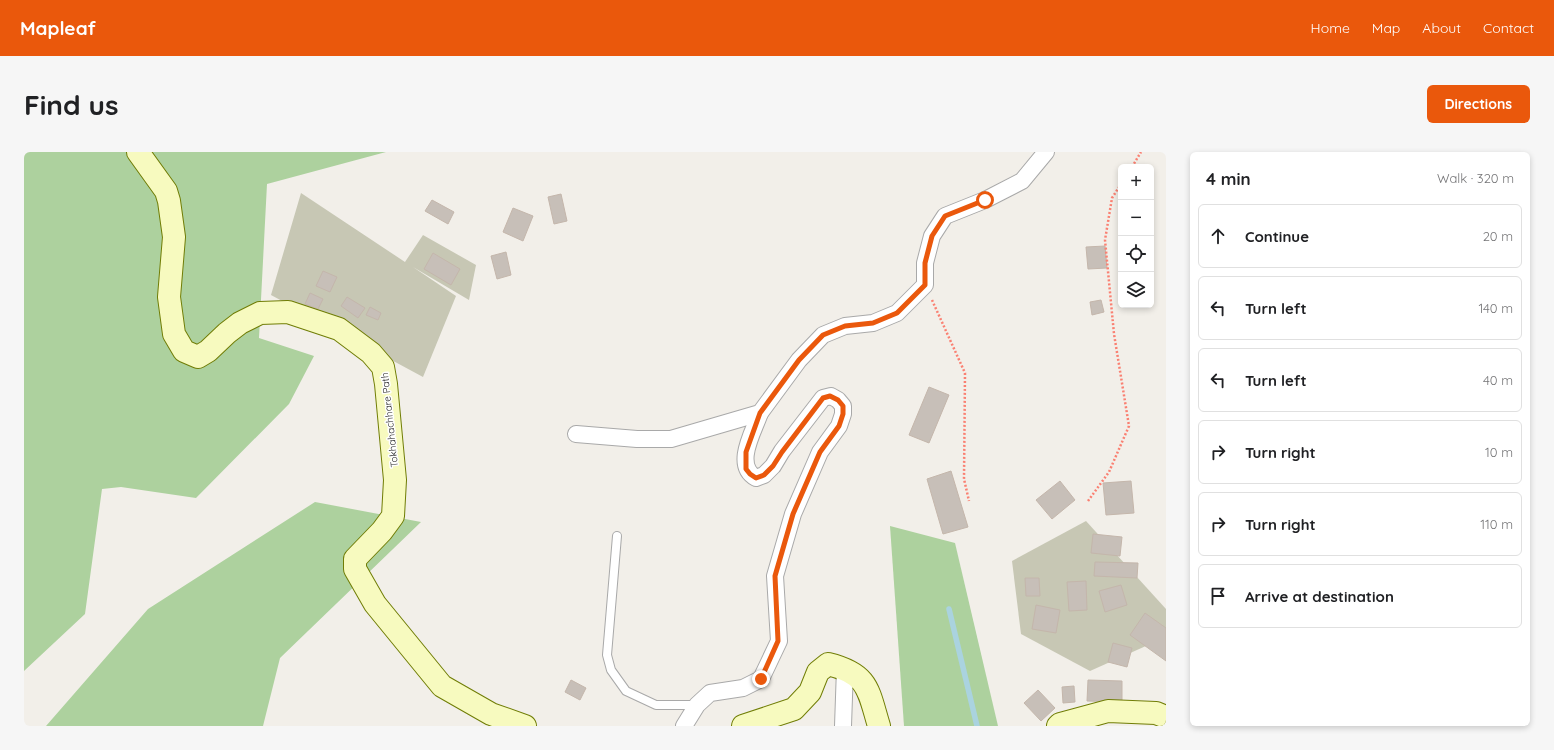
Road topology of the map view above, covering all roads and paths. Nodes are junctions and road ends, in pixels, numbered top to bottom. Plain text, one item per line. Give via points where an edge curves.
1 (138, 152) edge
2 (1046, 152) edge
3 (1141, 152) edge
4 (1134, 164) edge
5 (1118, 189) edge
6 (925, 285) junction
7 (760, 413) junction
8 (576, 434) dead end
9 (969, 501) dead end
10 (1088, 501) dead end
11 (617, 536) dead end
12 (845, 668) junction
13 (697, 705) junction
14 (1166, 717) edge
15 (525, 726) edge
16 (684, 726) edge
17 (742, 726) edge
18 (844, 726) edge
19 (878, 726) edge
20 (1058, 726) edge

1 - 15 main road, Tokhahachhare Path via 166,191 169,201 174,237 169,298 174,334 184,351 198,357 240,323 260,313 288,312 339,329 371,353 383,367 395,480 393,516 355,559 355,569 375,604 442,686 490,714
2 - 6 street via 1022,182 945,216 932,236 925,263
3 - 4 path
5 - 10 path via 1112,198 1105,240 1114,334 1129,426 1109,472
6 - 7 street via 897,313 873,323 845,326 823,335 799,360
6 - 9 path via 965,373 964,480
7 - 8 street via 671,439
7 - 13 street via 746,452 746,469 756,478 764,475 773,466 823,398 830,396 843,406 839,426 820,452 793,514 775,576 778,641 761,679 742,688 710,693
11 - 13 lane via 607,654 611,670 626,691 656,705
12 - 17 main road via 828,664 818,672 810,692 794,709
12 - 18 street
12 - 19 main road via 860,678 868,692
13 - 16 street
14 - 20 main road via 1156,713 1108,711

